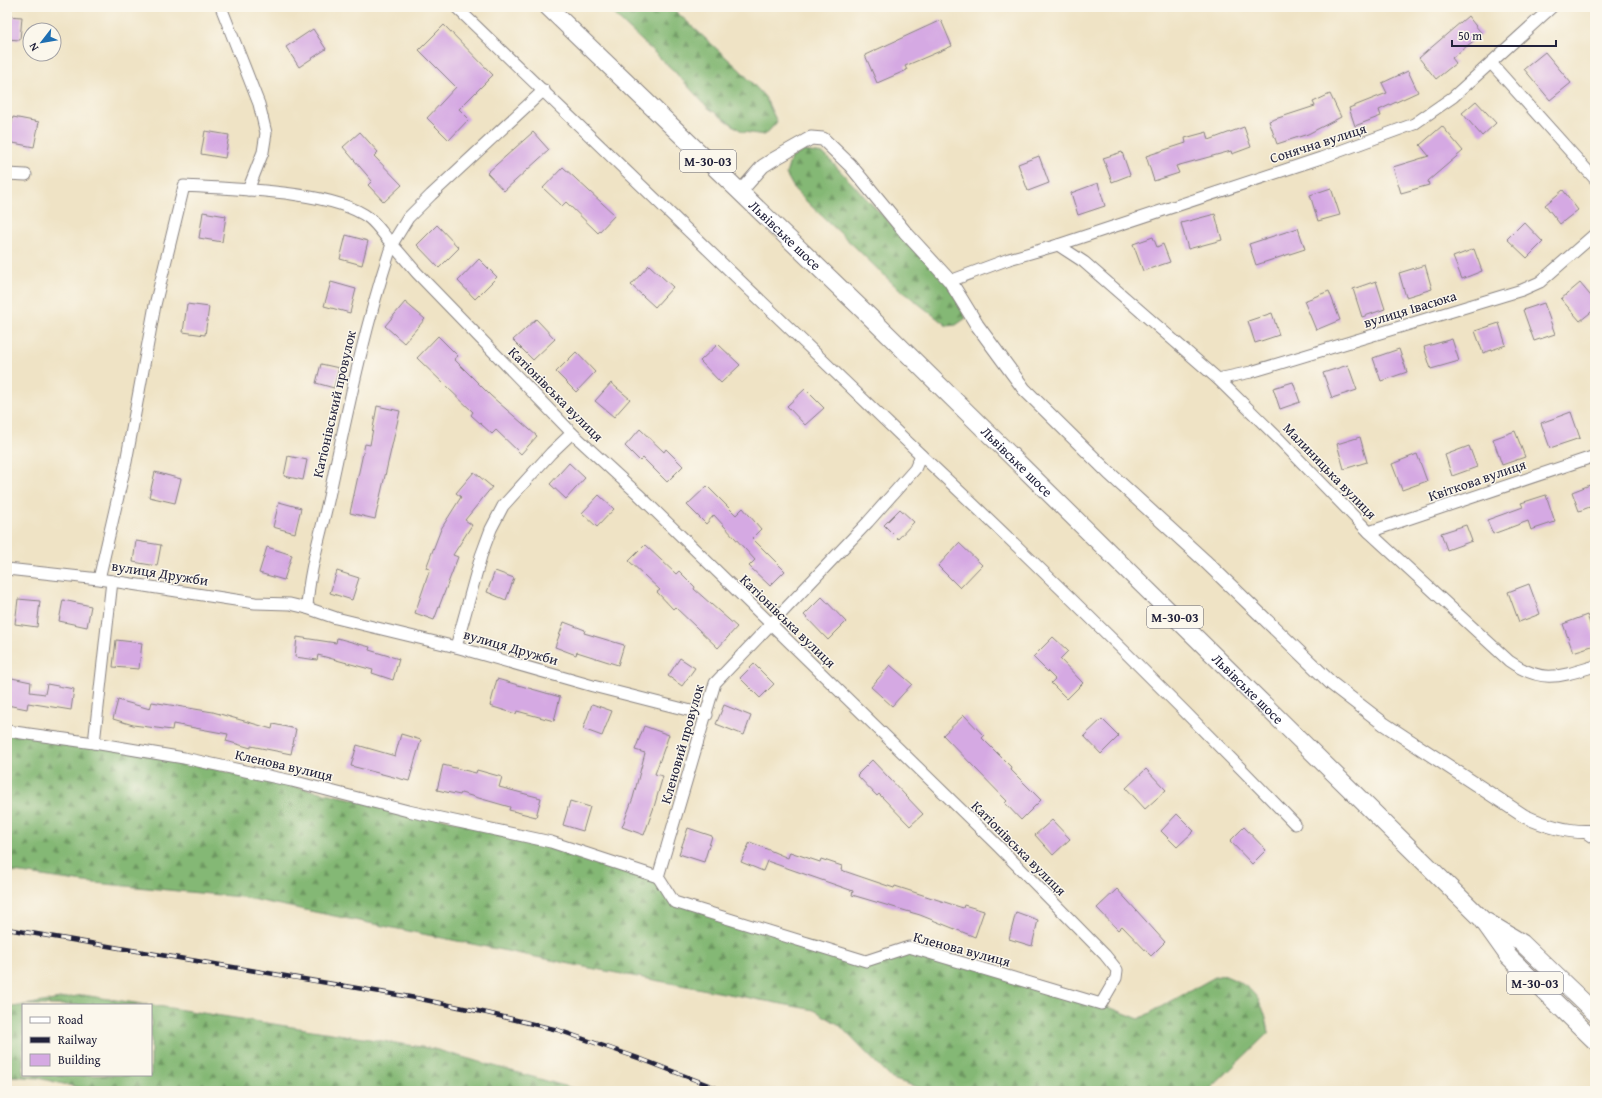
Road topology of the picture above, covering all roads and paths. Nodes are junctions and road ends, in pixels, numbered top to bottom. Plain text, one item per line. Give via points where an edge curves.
1 (221, 7) edge
2 (456, 7) edge
3 (548, 7) edge
4 (1552, 7) edge
5 (1491, 63) junction
6 (544, 90) junction
7 (7, 174) edge
8 (26, 175) dead end
9 (1595, 179) edge
10 (248, 190) junction
11 (740, 192) junction
12 (1595, 234) edge
13 (392, 244) junction
14 (1058, 245) junction
15 (950, 281) junction
16 (1218, 379) junction
17 (572, 433) junction
18 (921, 455) junction
19 (1595, 456) edge
20 (1369, 532) junction
21 (7, 569) edge
22 (99, 579) junction
23 (112, 581) junction
24 (307, 608) junction
25 (770, 626) junction
26 (456, 647) junction
27 (1595, 666) edge
28 (707, 715) junction
29 (7, 731) edge
30 (94, 743) junction
31 (1295, 824) dead end
32 (1592, 834) edge
33 (658, 878) junction
34 (1482, 919) junction
35 (1105, 955) joint
36 (1595, 1013) edge
37 (1595, 1041) edge

1 - 10 street via 259,104 266,133 263,152
2 - 6 street
3 - 11 main road, Львівське шосе / М-30-03
4 - 5 street, Сонячна вулиця
5 - 9 street
5 - 14 street, Сонячна вулиця via 1448,100 1414,124 1321,158
6 - 13 street, Катіонівський провулок via 431,194 408,218
6 - 18 street
7 - 8 street
10 - 13 street, Катіонівська вулиця via 298,196 350,208 369,218
10 - 22 street, Катіонівська вулиця via 184,186 155,305 126,462
11 - 15 street via 763,166 811,138 823,139 850,165 905,232
11 - 34 main road, Львівське шосе / М-30-03 via 891,337
12 - 16 street, вулиця Івасюка via 1540,282 1522,290 1380,335
13 - 17 street, Катіонівська вулиця via 450,308
13 - 24 street, Катіонівський провулок via 366,329 311,573
14 - 15 street, Сонячна вулиця
14 - 16 street, Малиницька вулиця via 1084,262
15 - 32 street via 977,326 1024,390 1109,474 1206,561 1332,684 1384,724 1524,816 1546,826
16 - 20 street, Малиницька вулиця
17 - 25 street, Катіонівська вулиця via 638,494
17 - 26 street via 500,511 481,556
18 - 25 street, Кленовий провулок via 915,469 896,491
18 - 31 street via 994,523 1195,721
19 - 20 street, Квіткова вулиця
20 - 27 street, Малиницька вулиця via 1509,661 1524,671 1560,677
21 - 22 street, вулиця Дружби
22 - 23 street, вулиця Дружби
23 - 24 street, вулиця Дружби via 255,603 290,604
23 - 30 street
24 - 26 street, вулиця Дружби via 336,618
25 - 28 street, Кленовий провулок via 715,683
25 - 35 street, Катіонівська вулиця via 996,844
26 - 28 street, вулиця Дружби
28 - 33 street, Кленовий провулок
29 - 30 street, Кленова вулиця
30 - 33 street, Кленова вулиця via 184,758 292,781 550,842
33 - 35 street, Кленова вулиця via 674,902 866,961 909,947 1101,1004 1116,978 1117,970
34 - 36 main road, Львівське шосе / М-30-03 via 1522,943
34 - 37 main road, Львівське шосе / М-30-03 via 1509,957

